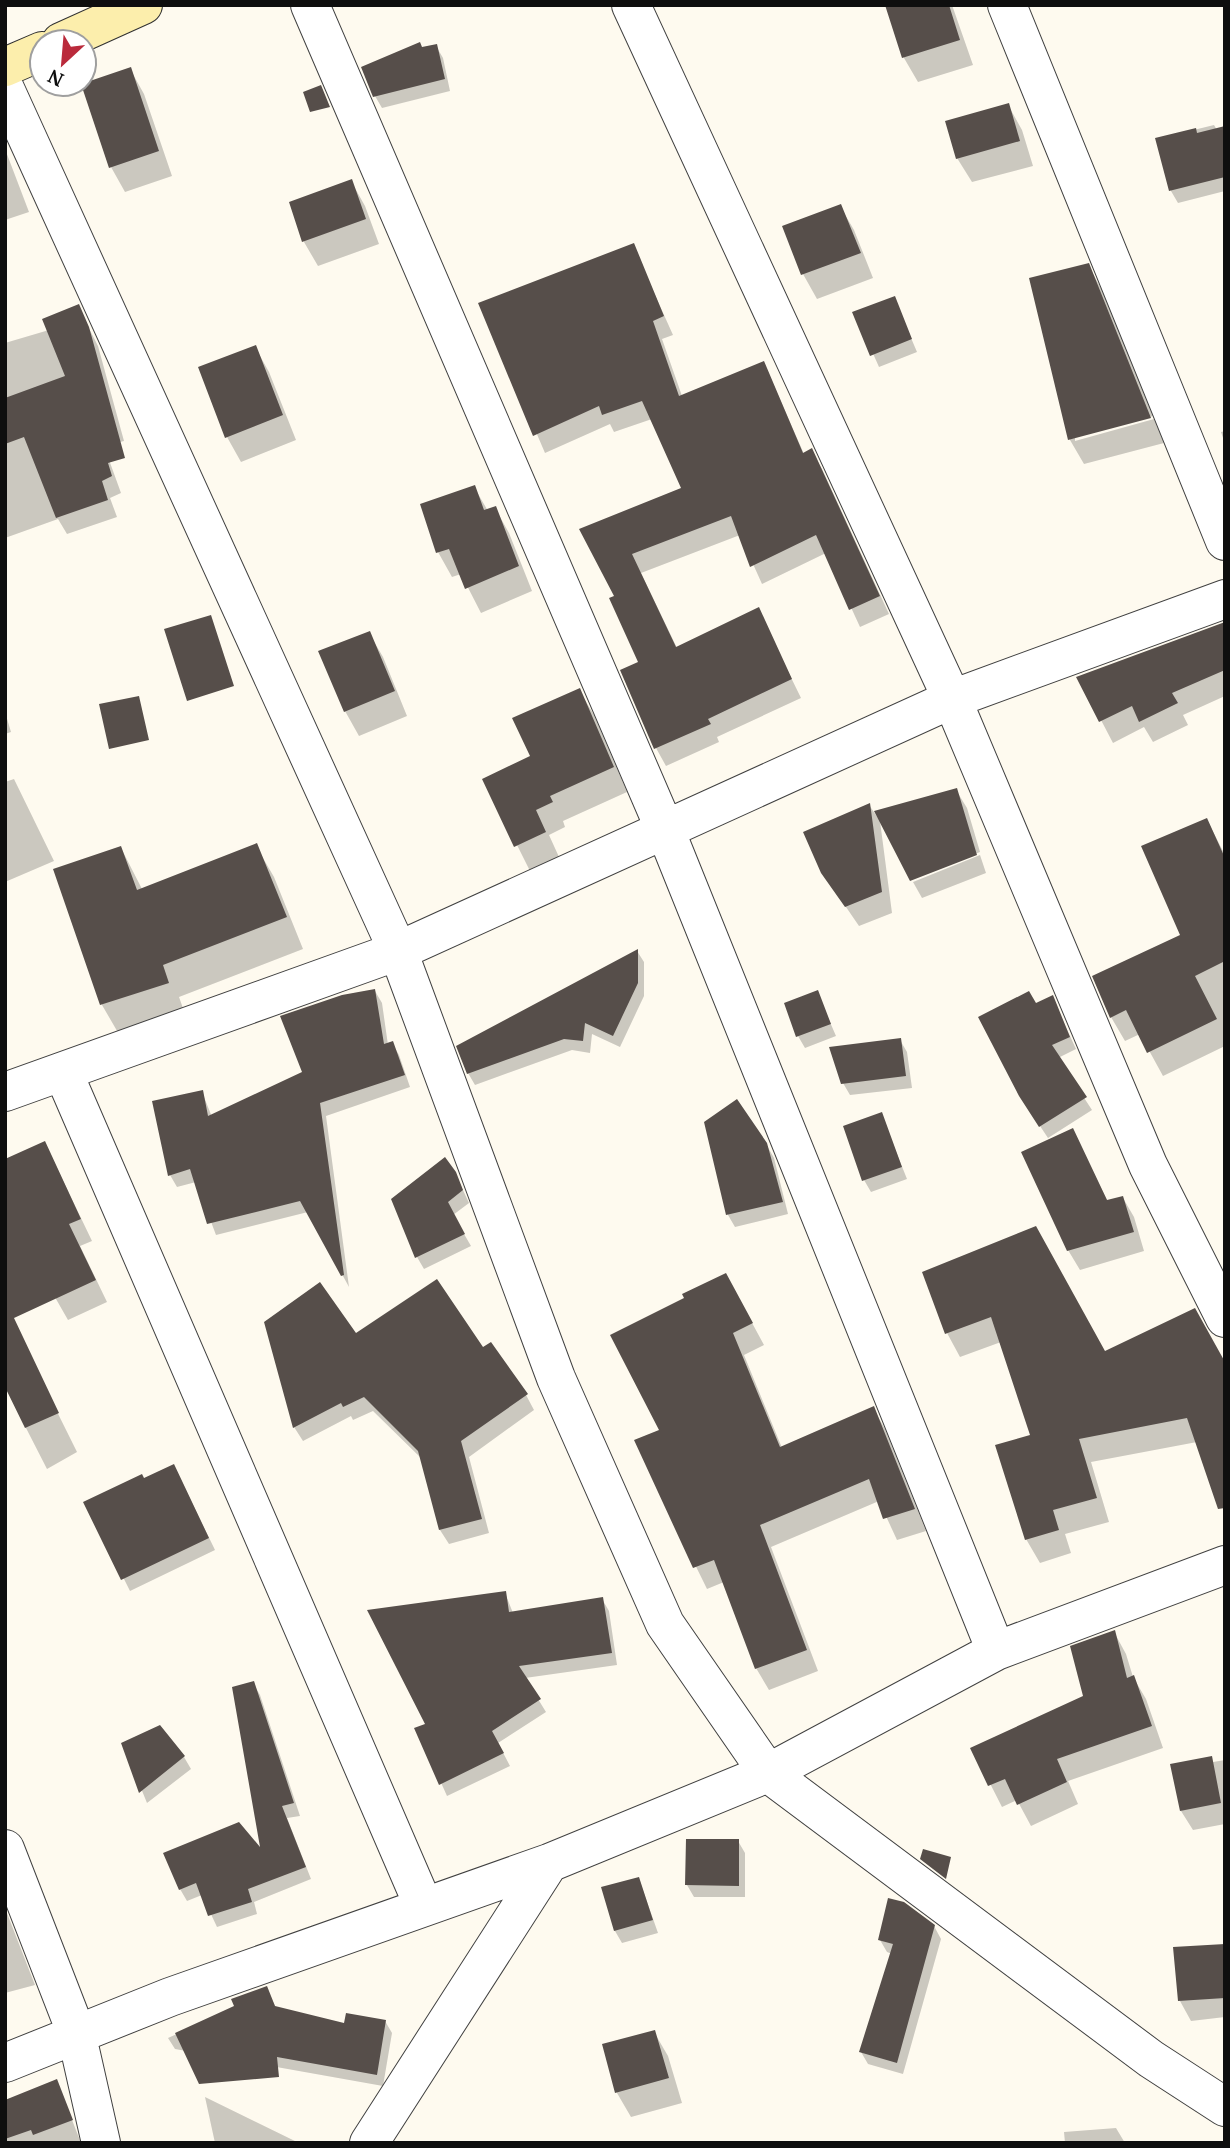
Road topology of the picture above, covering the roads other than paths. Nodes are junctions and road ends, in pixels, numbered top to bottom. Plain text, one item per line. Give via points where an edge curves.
1 (143, 5) edge
2 (310, 5) edge
3 (631, 5) edge
4 (1007, 5) edge
5 (92, 28) edge
6 (28, 57) edge
7 (5, 67) edge
8 (5, 89) edge
9 (1225, 541) edge
10 (1225, 598) edge
11 (952, 699) junction
12 (666, 832) junction
13 (398, 951) junction
14 (63, 1072) junction
15 (5, 1092) edge
16 (1225, 1318) edge
17 (1225, 1565) edge
18 (996, 1651) junction
19 (768, 1773) junction
20 (5, 1849) edge
21 (549, 1863) junction
22 (424, 1908) junction
23 (76, 2032) junction
24 (5, 2063) edge
25 (1225, 2107) edge
26 (101, 2143) edge
27 (369, 2143) edge

1 - 5 street
2 - 12 street
3 - 11 street
4 - 9 street
6 - 7 street
8 - 13 street
10 - 11 street
11 - 12 street
11 - 16 street via 1148,1165
12 - 13 street
12 - 18 street
13 - 14 street
13 - 19 street via 556,1378 665,1624
14 - 15 street
14 - 22 street
17 - 18 street
18 - 19 street
19 - 21 street
19 - 25 street via 1151,2059
20 - 23 street
21 - 22 street
21 - 27 street
22 - 23 street
23 - 24 street
23 - 26 street

